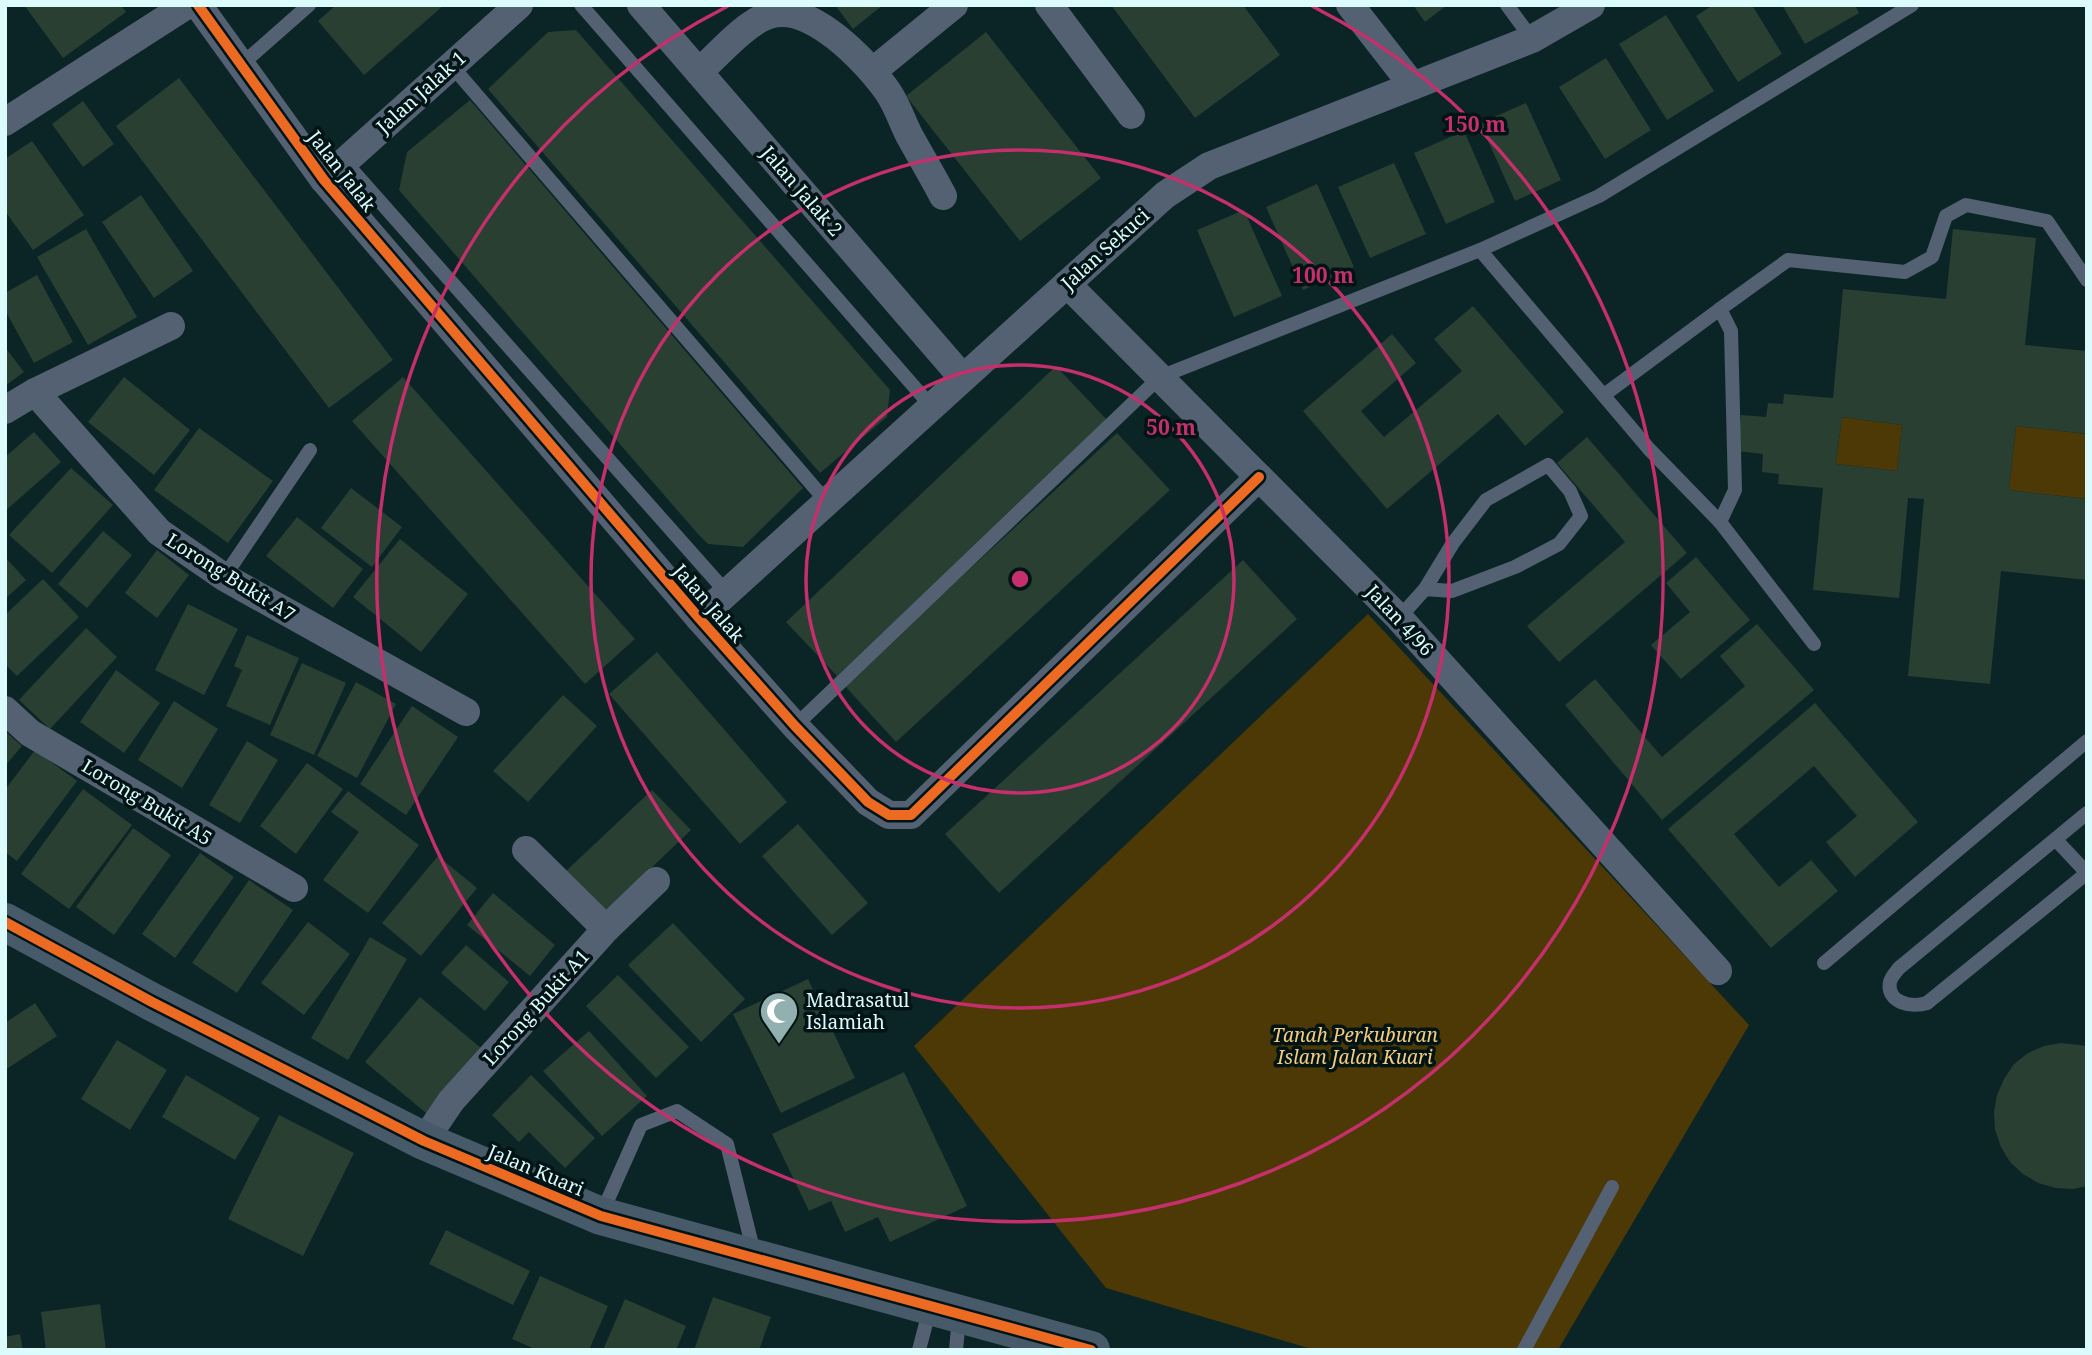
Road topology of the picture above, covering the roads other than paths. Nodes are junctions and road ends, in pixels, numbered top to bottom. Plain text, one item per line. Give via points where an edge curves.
1 (187, 5) edge
2 (198, 5) edge
3 (309, 5) edge
4 (519, 5) edge
5 (581, 5) edge
6 (641, 5) edge
7 (954, 5) edge
8 (1049, 5) edge
9 (1350, 5) edge
10 (1507, 5) edge
11 (1591, 5) edge
12 (1912, 5) edge
13 (1532, 39) junction
14 (241, 65) junction
15 (451, 65) junction
16 (873, 71) junction
17 (699, 72) junction
18 (1413, 86) junction
19 (1131, 115) dead end
20 (5, 122) edge
21 (345, 162) junction
22 (324, 180) junction
23 (943, 196) dead end
24 (1480, 250) junction
25 (2087, 279) edge
26 (1067, 284) junction
27 (1720, 309) junction
28 (171, 326) dead end
29 (962, 377) junction
30 (1160, 377) junction
31 (35, 392) junction
32 (1604, 395) junction
33 (931, 406) junction
34 (5, 410) edge
35 (310, 450) dead end
36 (1259, 477) junction
37 (826, 501) junction
38 (1720, 522) junction
39 (224, 577) junction
40 (1425, 589) junction
41 (727, 593) junction
42 (699, 618) junction
43 (1399, 618) junction
44 (1814, 644) dead end
45 (5, 710) edge
46 (466, 712) dead end
47 (795, 726) junction
48 (2087, 741) edge
49 (2087, 813) edge
50 (2056, 840) junction
51 (526, 850) dead end
52 (656, 881) dead end
53 (294, 888) dead end
54 (5, 922) edge
55 (606, 929) junction
56 (1824, 963) dead end
57 (1718, 971) dead end
58 (424, 1141) junction
59 (1612, 1188) dead end
60 (601, 1216) junction
61 (755, 1260) junction
62 (948, 1324) edge
63 (919, 1350) edge
64 (1091, 1350) edge
65 (1524, 1350) edge

1 - 20 street
2 - 14 street, Jalan Jalak
3 - 14 lane
4 - 15 street, Jalan Jalak 1
5 - 33 lane
6 - 17 street, Jalan Jalak 2
7 - 16 street
8 - 19 street
9 - 18 street
10 - 13 lane
11 - 13 street, Jalan Sekuci
12 - 24 lane via 1599,196
13 - 18 street, Jalan Sekuci
14 - 22 street, Jalan Jalak
15 - 21 street, Jalan Jalak 1
15 - 37 lane
16 - 17 street via 827,29 787,13 760,19
16 - 23 street via 890,94
17 - 29 street, Jalan Jalak 2
18 - 26 street, Jalan Sekuci via 1209,166 1165,195
21 - 22 street, Jalan Jalak 1
21 - 41 lane
22 - 42 street, Jalan Jalak
24 - 30 lane
24 - 32 lane
25 - 27 lane via 2047,221 1966,205 1946,216 1932,257 1905,272 1788,260
26 - 29 street, Jalan Sekuci
26 - 30 street, Jalan 4/96
27 - 32 lane
27 - 38 lane via 1731,331 1735,490
28 - 31 street
29 - 33 street, Jalan Sekuci
30 - 36 street, Jalan 4/96
30 - 47 lane
31 - 34 street
31 - 39 street, Lorong Bukit A7 via 159,532
32 - 38 lane
33 - 37 street, Jalan Sekuci
35 - 39 lane
36 - 43 street, Jalan 4/96
36 - 47 street, Jalan Jalak via 911,816 889,814 867,802
37 - 41 street, Jalan Sekuci
38 - 44 lane
39 - 46 street, Lorong Bukit A7
40 - 40 lane via 1486,500 1548,466 1570,491 1581,516 1559,544 1452,591
40 - 43 lane
41 - 42 street, Jalan Sekuci
42 - 47 street, Jalan Jalak
43 - 57 street, Jalan 4/96
45 - 53 street, Lorong Bukit A5 via 30,733
48 - 56 lane
49 - 50 lane
50 - 50 lane via 1899,968 1890,980 1896,998 1906,1005 1927,1003 2087,873
51 - 55 street
52 - 55 street, Lorong Bukit A1
54 - 58 street, Jalan Kuari via 152,1003
55 - 58 street, Lorong Bukit A1 via 451,1101
58 - 60 street, Jalan Kuari
59 - 65 lane
60 - 61 street, Jalan Kuari
60 - 61 lane via 641,1125 677,1111 727,1144
61 - 62 street, Jalan Kuari
62 - 63 lane
62 - 64 street, Jalan Kuari

